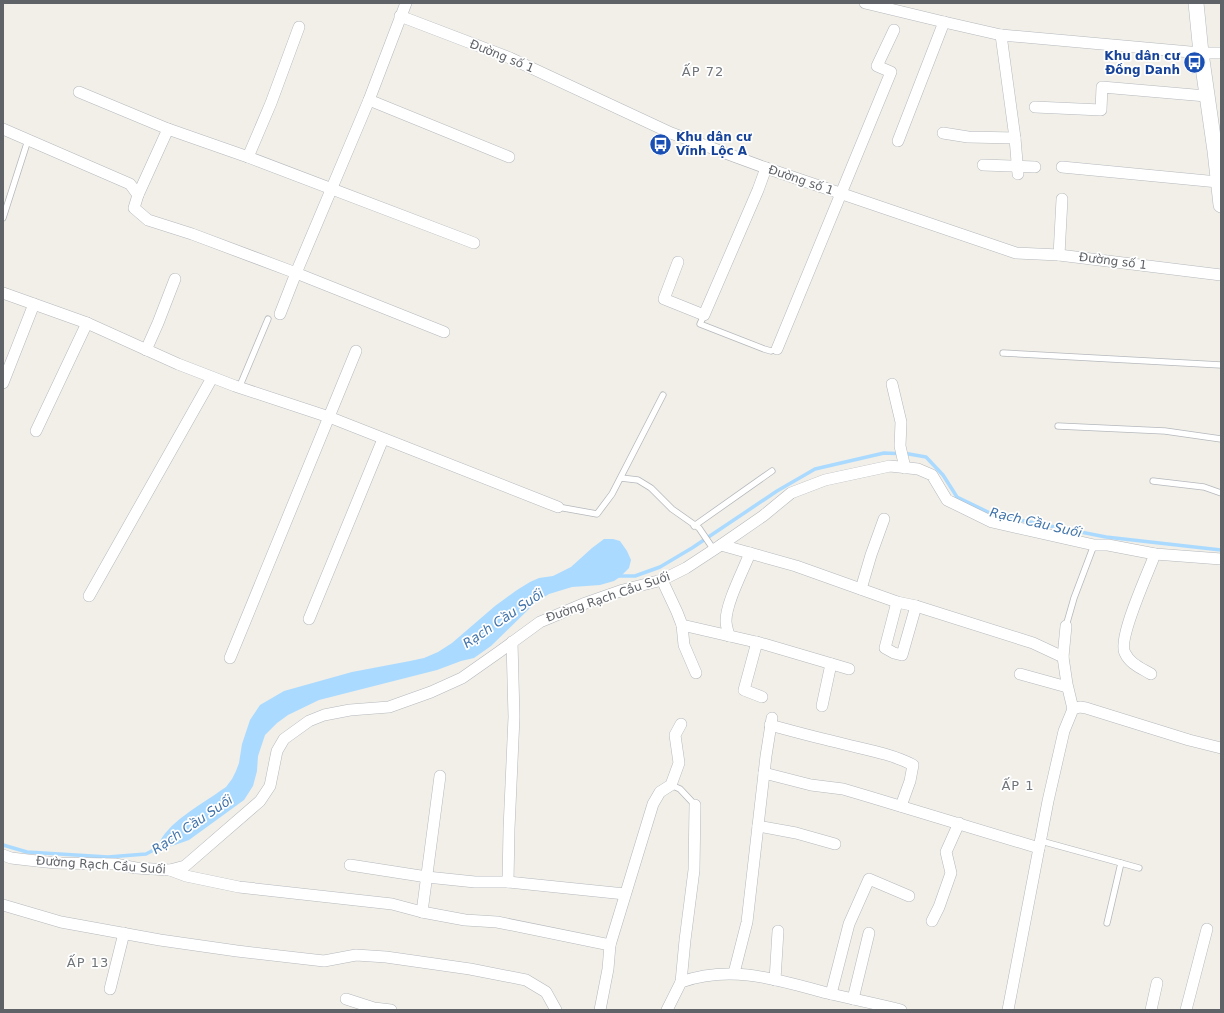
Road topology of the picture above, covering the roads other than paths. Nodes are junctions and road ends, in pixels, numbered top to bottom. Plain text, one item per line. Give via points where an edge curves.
1 (406, 3) edge
2 (865, 3) edge
3 (1196, 3) edge
4 (400, 16) junction
5 (944, 22) junction
6 (299, 27) dead end
7 (894, 30) dead end
8 (1002, 35) junction
9 (1201, 53) junction
10 (1221, 53) edge
11 (79, 92) dead end
12 (1206, 96) junction
13 (370, 100) junction
14 (1035, 107) dead end
15 (3, 129) edge
16 (168, 129) junction
17 (942, 134) dead end
18 (1015, 138) junction
19 (28, 140) junction
20 (898, 141) dead end
21 (1218, 150) edge
22 (248, 157) junction
23 (509, 157) dead end
24 (983, 165) dead end
25 (1035, 167) dead end
26 (1062, 167) dead end
27 (766, 168) junction
28 (1018, 170) junction
29 (1218, 182) junction
30 (332, 189) junction
31 (840, 194) junction
32 (138, 195) junction
33 (1062, 199) dead end
34 (1221, 205) edge
35 (3, 218) edge
36 (474, 243) dead end
37 (1059, 255) junction
38 (678, 262) dead end
39 (296, 273) junction
40 (1221, 275) edge
41 (175, 279) dead end
42 (3, 292) edge
43 (34, 304) junction
44 (280, 314) dead end
45 (704, 315) junction
46 (268, 319) dead end
47 (87, 323) junction
48 (444, 332) dead end
49 (777, 349) joint
50 (146, 350) junction
51 (356, 352) dead end
52 (1003, 353) dead end
53 (1221, 365) edge
54 (212, 378) junction
55 (3, 383) edge
56 (892, 384) dead end
57 (239, 388) junction
58 (663, 395) dead end
59 (330, 417) junction
60 (1058, 426) dead end
61 (36, 431) dead end
62 (383, 438) junction
63 (1221, 439) edge
64 (904, 463) junction
65 (772, 471) dead end
66 (621, 478) junction
67 (1153, 481) dead end
68 (1221, 493) edge
69 (558, 507) joint
70 (884, 519) dead end
71 (697, 527) junction
72 (1094, 545) junction
73 (715, 546) junction
74 (750, 553) junction
75 (1156, 554) junction
76 (1221, 559) edge
77 (662, 580) junction
78 (861, 589) junction
79 (89, 596) dead end
80 (897, 602) junction
81 (916, 606) junction
82 (309, 619) dead end
83 (682, 625) junction
84 (1066, 626) joint
85 (729, 636) junction
86 (512, 642) junction
87 (757, 642) junction
88 (1064, 657) junction
89 (230, 658) dead end
90 (831, 664) junction
91 (849, 669) dead end
92 (696, 673) dead end
93 (1020, 674) dead end
94 (1151, 674) dead end
95 (1068, 687) junction
96 (762, 697) dead end
97 (822, 706) dead end
98 (1073, 709) junction
99 (681, 724) dead end
100 (1221, 748) edge
101 (764, 773) junction
102 (440, 776) dead end
103 (671, 785) junction
104 (694, 805) joint
105 (901, 806) junction
106 (959, 823) junction
107 (758, 826) junction
108 (835, 844) dead end
109 (1040, 844) junction
110 (3, 855) edge
111 (1121, 864) junction
112 (350, 865) dead end
113 (1139, 868) dead end
114 (170, 870) junction
115 (427, 877) junction
116 (508, 882) junction
117 (625, 894) junction
118 (909, 896) dead end
119 (3, 906) edge
120 (422, 912) junction
121 (932, 921) dead end
122 (1107, 923) dead end
123 (1207, 929) dead end
124 (778, 931) dead end
125 (124, 933) junction
126 (869, 933) dead end
127 (610, 945) junction
128 (734, 974) junction
129 (775, 980) junction
130 (681, 982) junction
131 (1157, 983) dead end
132 (110, 989) dead end
133 (831, 994) junction
134 (346, 998) dead end
135 (853, 999) junction
136 (391, 1010) edge
137 (556, 1010) edge
138 (600, 1010) edge
139 (667, 1010) edge
140 (901, 1010) edge
141 (1008, 1010) edge
142 (1151, 1010) edge
143 (1186, 1010) edge

1 - 4 street
2 - 5 street
3 - 9 main road
4 - 13 street
4 - 27 street, Đường số 1 via 510,58 671,133
5 - 8 street
5 - 20 street
6 - 22 street
7 - 31 street via 877,66 891,72
8 - 9 street
8 - 18 street
9 - 10 street
9 - 12 main road
11 - 16 street
12 - 14 street via 1102,87 1101,110
12 - 21 main road
13 - 23 street
13 - 30 street
15 - 19 street
16 - 22 street
16 - 32 street
17 - 18 street
18 - 28 street
19 - 32 street via 130,184
19 - 35 lane
21 - 29 main road
22 - 30 street
24 - 28 street
25 - 28 street
26 - 29 street
27 - 31 street, Đường số 1
27 - 45 street
29 - 34 main road
30 - 36 street
30 - 39 street
31 - 37 street, Đường số 1 via 1016,253
31 - 49 street
32 - 39 street via 134,208 148,220
33 - 37 street
37 - 40 street, Đường số 1
38 - 45 street via 664,299
39 - 44 street
39 - 48 street
41 - 50 street
42 - 43 street
43 - 47 street
43 - 55 street
45 - 49 lane via 700,324 764,349
46 - 57 lane
47 - 50 street
47 - 61 street
50 - 54 street
51 - 59 street
52 - 53 lane
54 - 57 street
54 - 79 street
56 - 64 street via 901,422 900,446
57 - 59 street
58 - 66 lane
59 - 62 street
59 - 89 street
60 - 63 lane via 1165,431
62 - 69 street
62 - 82 street
64 - 72 street via 932,475 947,500 992,522
64 - 73 street, Đường Rạch Cầu Suối via 825,480 791,493 763,516
65 - 71 lane
66 - 69 lane via 596,514
66 - 71 lane via 643,482 672,509
67 - 68 lane via 1204,487
70 - 78 street
71 - 73 lane
72 - 75 street via 1108,545
72 - 84 lane
73 - 74 street
73 - 77 street, Đường Rạch Cầu Suối via 686,568
74 - 78 street
74 - 85 street via 728,609 726,619
75 - 76 street
75 - 94 street via 1130,616 1124,638 1124,652 1130,661
77 - 83 street
77 - 86 street, Đường Rạch Cầu Suối via 583,604 540,622
78 - 80 street
80 - 81 street
80 - 81 street via 885,648 902,655
81 - 88 street via 1033,643
83 - 85 street
83 - 92 street via 684,645
84 - 88 street
85 - 87 street
86 - 114 street, Đường Rạch Cầu Suối via 462,678 431,692 389,707 324,715 295,730 284,739 277,751 270,786 260,801 185,866
86 - 116 street via 514,717
87 - 90 street
87 - 96 street via 744,690
88 - 95 street
90 - 91 street
90 - 97 street
93 - 95 street
95 - 98 street
98 - 100 street via 1086,708
98 - 109 street via 1064,731
99 - 103 street via 675,735 679,763
101 - 105 street
101 - 105 street via 771,721 904,760 914,766
101 - 107 street
102 - 115 street
103 - 104 lane via 680,790
103 - 117 street via 660,792 653,804
104 - 130 street via 694,870
105 - 106 street
106 - 109 street
106 - 121 street via 946,852 952,873
107 - 108 street
107 - 128 street via 747,922
109 - 111 lane
109 - 141 street
110 - 114 street, Đường Rạch Cầu Suối via 56,863 115,864
111 - 113 lane
111 - 122 lane
112 - 115 street
114 - 120 street via 239,887 392,904
115 - 116 street via 475,882
115 - 120 street
116 - 117 street
117 - 127 street
118 - 133 street via 869,879 849,924
119 - 125 street via 61,922
120 - 127 street via 465,920 497,922
123 - 143 street
124 - 129 street
125 - 132 street
125 - 137 street via 238,952 324,961 356,955 470,969 526,980 546,992
126 - 135 street
127 - 138 street
128 - 129 street
128 - 130 street via 696,977
129 - 133 street
130 - 139 street
131 - 142 street
133 - 135 street
134 - 136 street via 374,1008
135 - 140 street

